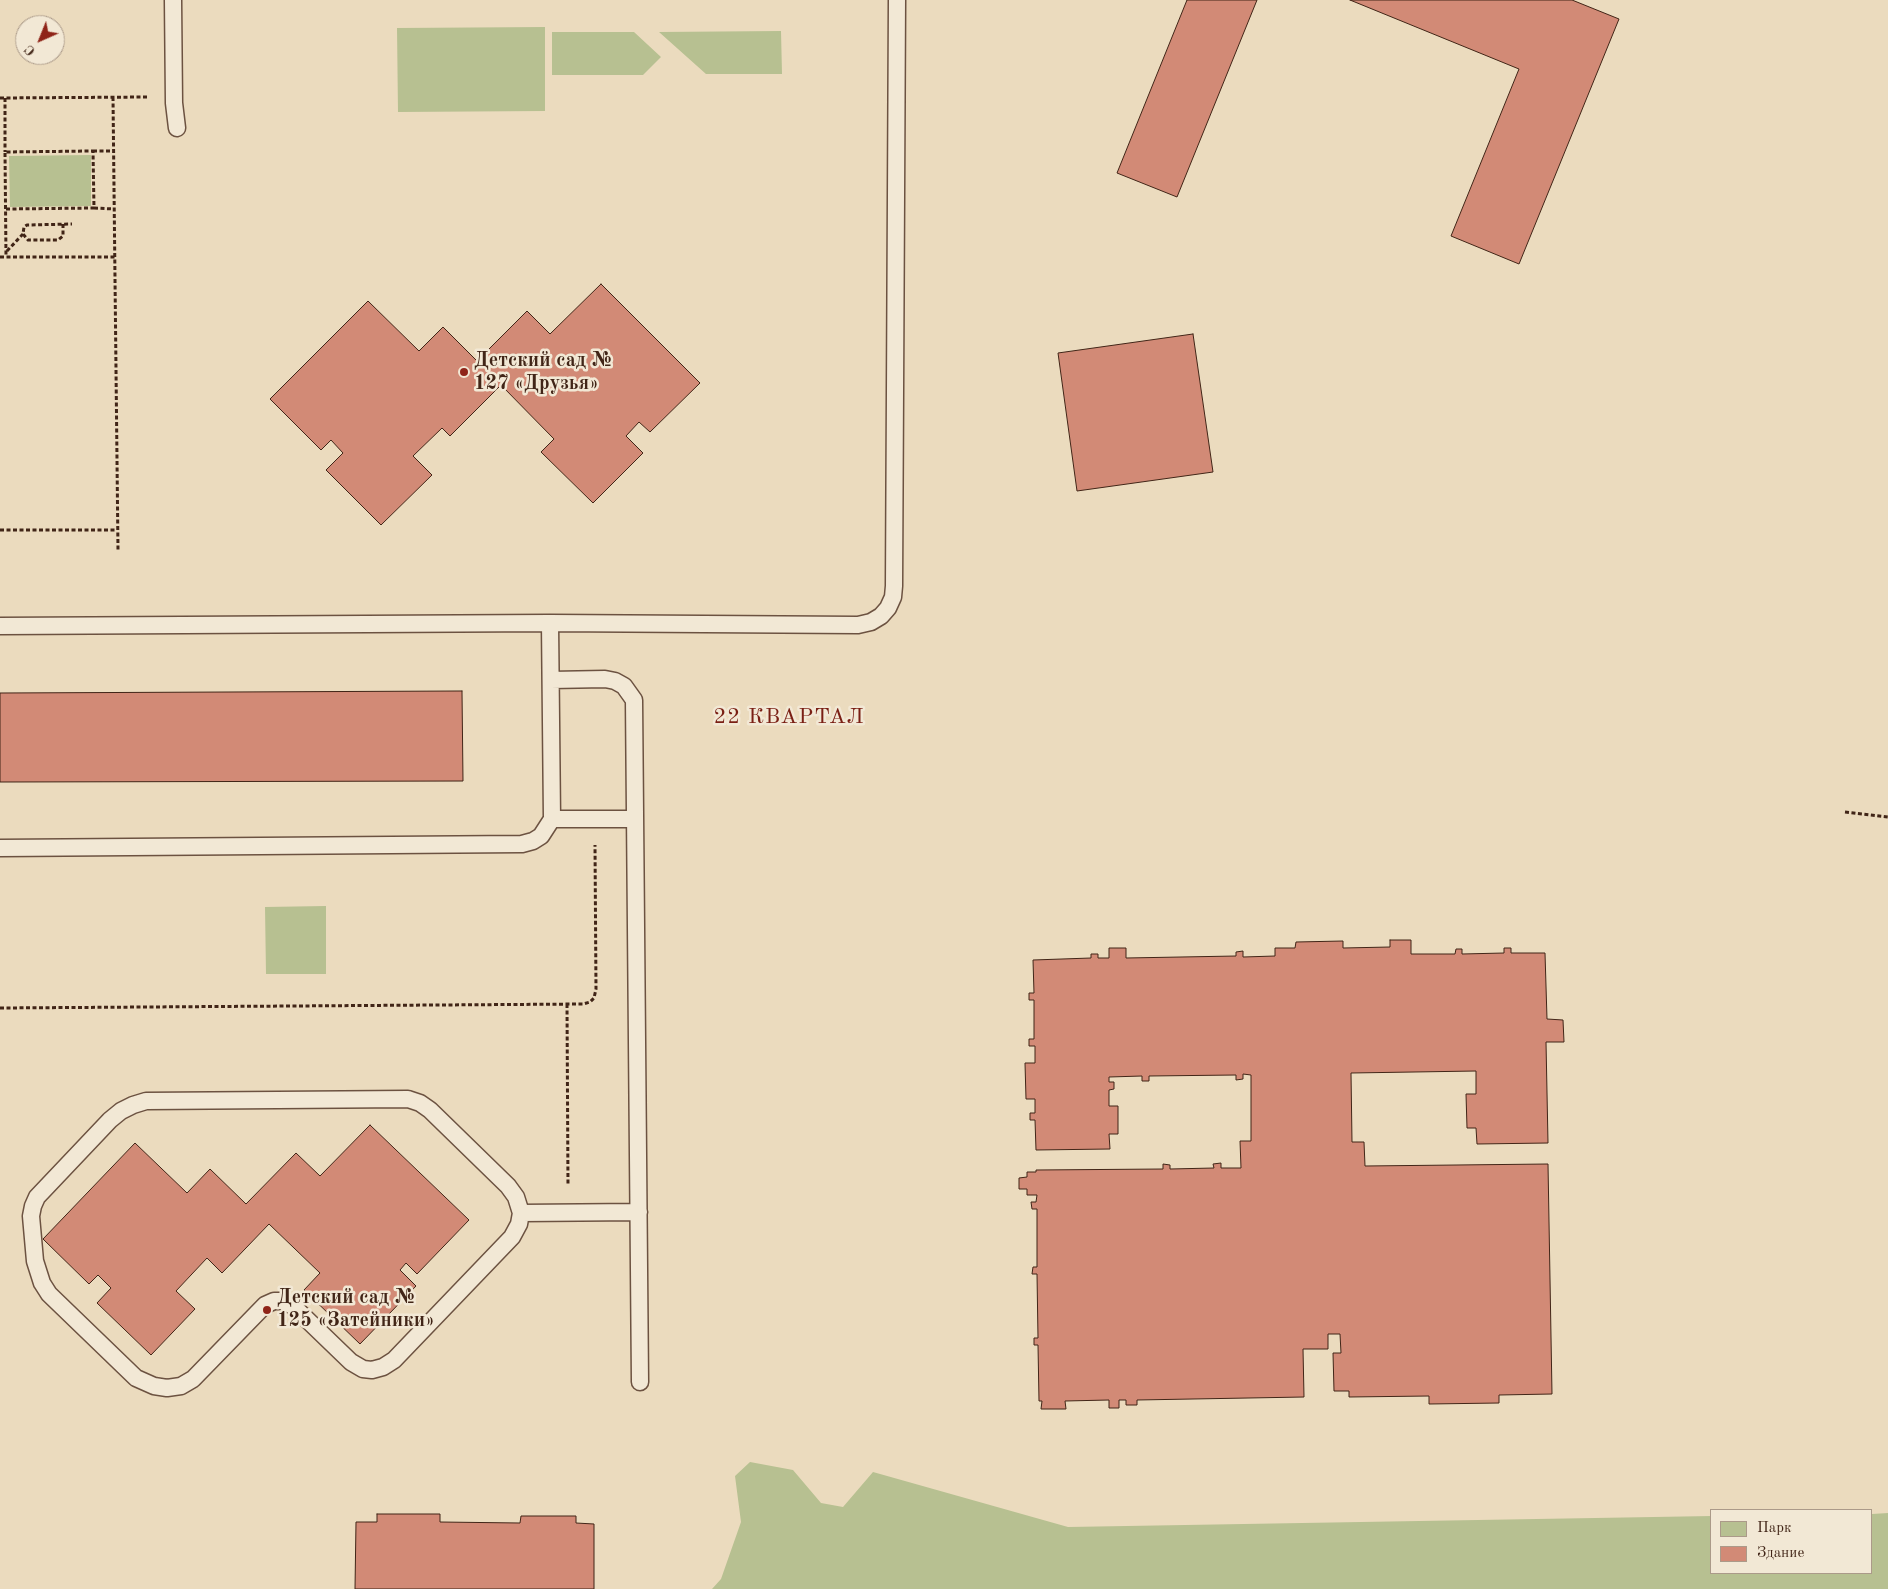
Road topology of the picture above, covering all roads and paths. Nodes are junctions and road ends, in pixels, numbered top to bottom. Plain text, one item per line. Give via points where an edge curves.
1 (173, 0) edge
2 (897, 0) edge
3 (174, 96) junction
4 (113, 97) junction
5 (0, 98) edge
6 (5, 98) junction
7 (177, 128) dead end
8 (93, 151) junction
9 (114, 151) junction
10 (5, 152) junction
11 (94, 208) junction
12 (114, 208) junction
13 (6, 209) junction
14 (63, 224) junction
15 (72, 224) dead end
16 (23, 234) junction
17 (6, 251) junction
18 (115, 256) junction
19 (0, 257) edge
20 (6, 257) junction
21 (0, 530) edge
22 (117, 530) junction
23 (118, 550) dead end
24 (550, 623) junction
25 (0, 626) edge
26 (551, 680) junction
27 (1845, 812) dead end
28 (1888, 817) edge
29 (552, 819) junction
30 (595, 819) junction
31 (635, 819) junction
32 (0, 848) edge
33 (567, 1004) junction
34 (0, 1008) edge
35 (639, 1212) junction
36 (521, 1213) junction
37 (568, 1213) junction
38 (640, 1382) dead end

1 - 3 lane
2 - 24 lane via 894,586 888,608 871,622 858,625
3 - 4 path
3 - 7 lane
4 - 6 path
4 - 9 path
5 - 6 path
6 - 10 path
8 - 9 path
8 - 10 path
8 - 11 path
9 - 12 path
10 - 13 path
11 - 12 path
11 - 13 path
12 - 18 path
13 - 17 path
14 - 15 path
14 - 16 path via 27,225
14 - 16 path via 63,236 58,240 28,240
16 - 17 path
17 - 20 path
18 - 20 path
18 - 22 path
19 - 20 path
21 - 22 path
22 - 23 path
24 - 25 lane
24 - 26 lane
26 - 29 lane
26 - 31 lane via 605,679 615,681 630,692 634,700
27 - 28 path
29 - 30 lane
29 - 32 lane via 541,836 522,844
30 - 31 lane
30 - 33 path via 596,989 590,1002
31 - 35 lane
33 - 34 path
33 - 37 path
35 - 37 lane
35 - 38 lane
36 - 36 lane via 520,1224 512,1237 383,1368 363,1369 293,1306 284,1301 274,1301 265,1305 193,1378 181,1386 167,1388 136,1378 49,1294 38,1275 31,1216 37,1197 45,1187 110,1120 133,1105 146,1101 408,1099 430,1110 508,1186
36 - 37 lane

